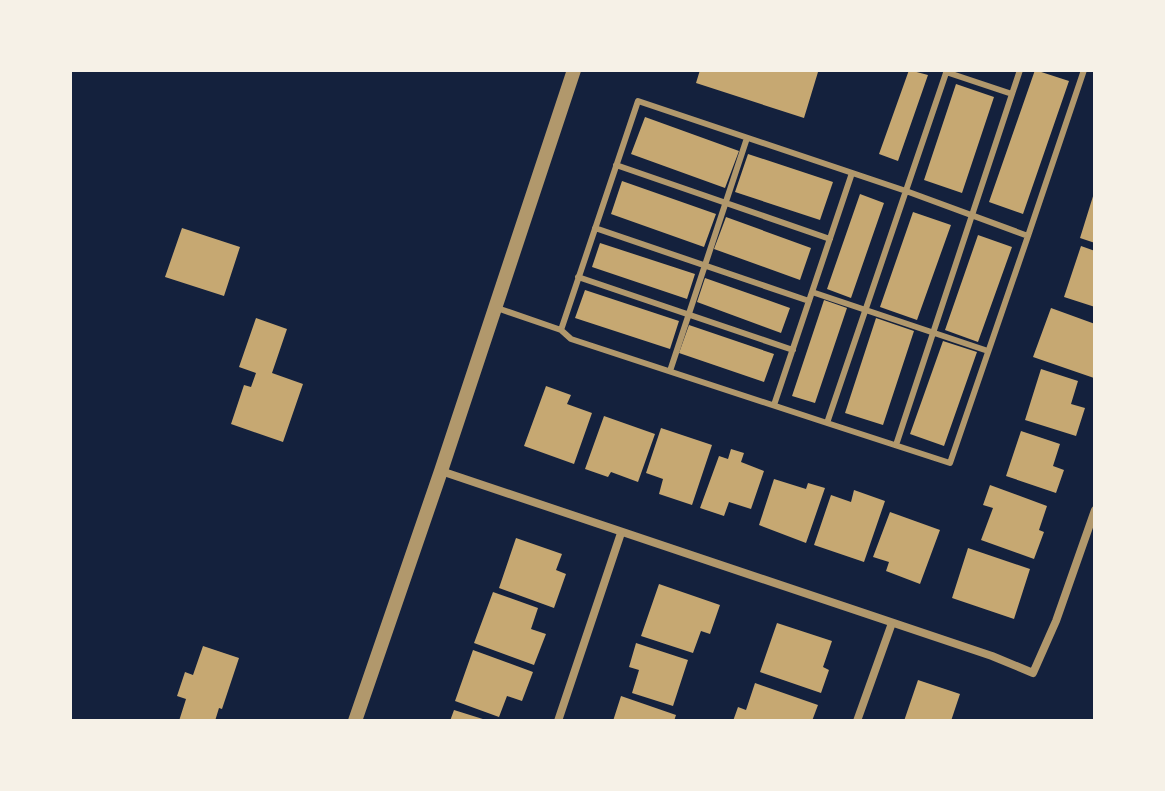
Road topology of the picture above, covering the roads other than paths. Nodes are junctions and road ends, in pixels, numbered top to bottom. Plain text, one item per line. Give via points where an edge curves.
1 (574, 70) edge
2 (1020, 70) edge
3 (1084, 70) edge
4 (946, 71) edge
5 (1012, 94) junction
6 (747, 138) junction
7 (616, 165) junction
8 (852, 173) junction
9 (906, 191) junction
10 (726, 203) junction
11 (972, 216) junction
12 (595, 228) junction
13 (1028, 236) junction
14 (830, 239) junction
15 (706, 266) junction
16 (578, 277) junction
17 (812, 292) junction
18 (809, 301) junction
19 (496, 307) junction
20 (866, 310) junction
21 (689, 315) junction
22 (561, 330) junction
23 (933, 332) junction
24 (793, 350) junction
25 (988, 351) junction
26 (670, 371) junction
27 (774, 405) junction
28 (827, 423) junction
29 (896, 445) junction
30 (441, 471) junction
31 (1095, 510) edge
32 (621, 533) junction
33 (892, 623) junction
34 (355, 721) edge
35 (558, 721) edge
36 (857, 721) edge

1 - 19 street
2 - 5 lane
3 - 13 lane
4 - 5 lane
4 - 9 lane
5 - 11 lane
6 - 7 lane via 638,101
6 - 8 lane
6 - 10 lane
7 - 10 lane
7 - 12 lane
8 - 9 lane
8 - 14 lane
9 - 11 lane
9 - 20 lane
10 - 14 lane
10 - 15 lane
11 - 13 lane
11 - 23 lane
12 - 15 lane
12 - 16 lane
13 - 25 lane
14 - 17 lane
15 - 18 lane
15 - 21 lane
16 - 21 lane
16 - 22 lane
17 - 18 lane
17 - 20 lane
18 - 24 lane
19 - 22 lane
19 - 30 street
20 - 23 lane
20 - 28 lane
21 - 24 lane
21 - 26 lane
22 - 26 lane via 571,339
23 - 25 lane
23 - 29 lane
24 - 27 lane
25 - 29 lane via 950,463
26 - 27 lane
27 - 28 lane
28 - 29 lane
30 - 32 street
30 - 34 street
31 - 33 street via 1033,673
32 - 33 street
32 - 35 street
33 - 36 street

